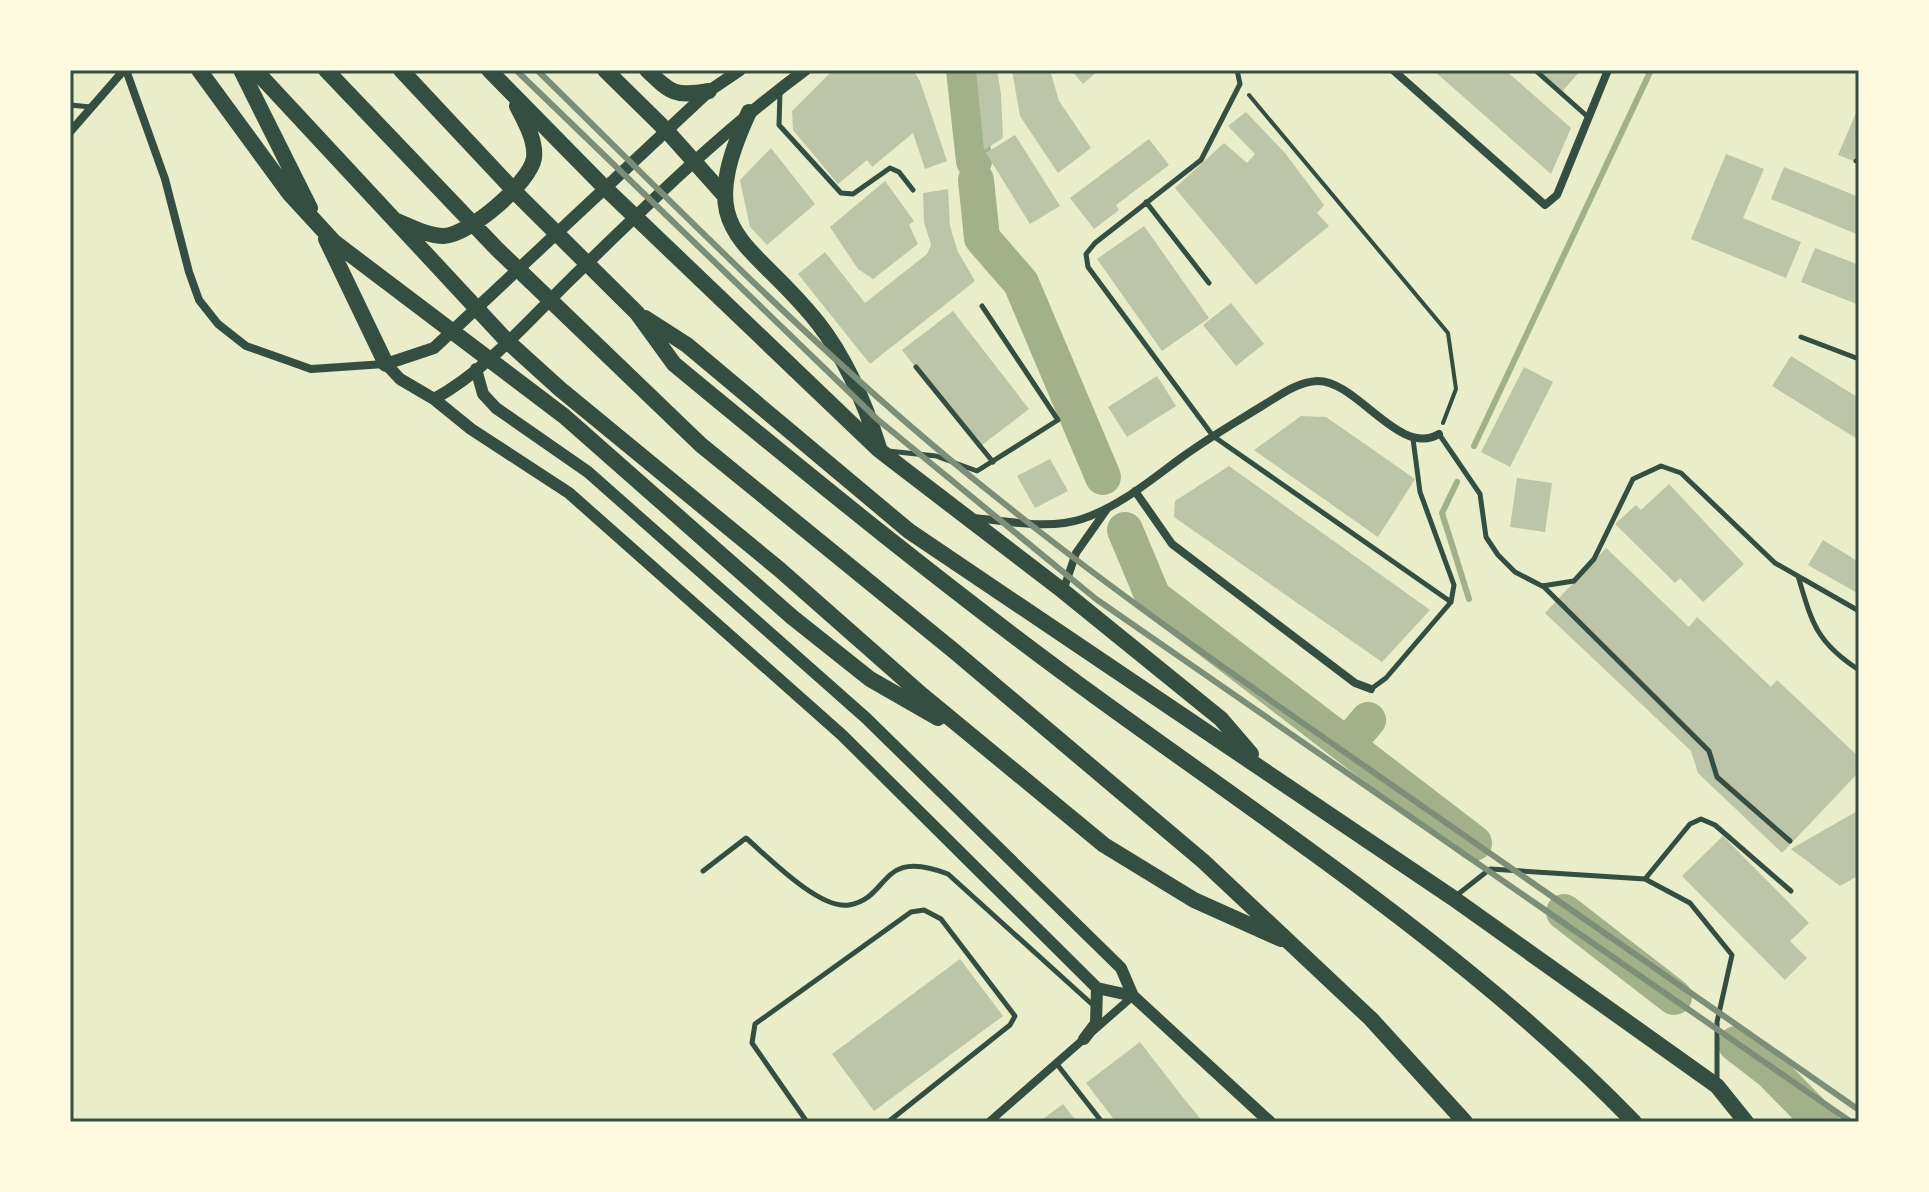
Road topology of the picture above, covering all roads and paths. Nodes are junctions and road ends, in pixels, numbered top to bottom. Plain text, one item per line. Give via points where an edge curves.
1 (125, 70) edge
2 (199, 70) edge
3 (241, 70) edge
4 (255, 70) edge
5 (326, 70) edge
6 (401, 70) edge
7 (489, 70) edge
8 (605, 70) edge
9 (647, 70) edge
10 (740, 70) edge
11 (805, 70) edge
12 (1237, 70) edge
13 (1393, 70) edge
14 (1535, 70) edge
15 (1608, 70) edge
16 (1240, 84) junction
17 (781, 87) junction
18 (709, 91) junction
19 (512, 94) junction
20 (70, 105) edge
21 (91, 107) junction
22 (749, 112) junction
23 (1589, 118) junction
24 (666, 130) junction
25 (70, 132) edge
26 (694, 160) junction
27 (604, 187) junction
28 (913, 190) dead end
29 (724, 195) junction
30 (1146, 202) junction
31 (390, 217) junction
32 (635, 217) junction
33 (1209, 283) dead end
34 (982, 306) dead end
35 (477, 309) junction
36 (637, 313) junction
37 (1801, 337) dead end
38 (507, 341) junction
39 (1859, 359) edge
40 (386, 364) junction
41 (916, 367) dead end
42 (476, 369) junction
43 (434, 399) junction
44 (1439, 434) junction
45 (1213, 436) junction
46 (1413, 439) junction
47 (879, 450) junction
48 (993, 462) junction
49 (1135, 491) junction
50 (1107, 508) junction
51 (963, 517) junction
52 (1798, 576) junction
53 (1542, 586) junction
54 (1063, 591) junction
55 (1451, 602) junction
56 (1859, 611) edge
57 (1859, 670) edge
58 (1371, 689) joint
59 (975, 738) junction
60 (1265, 770) junction
61 (1790, 841) dead end
62 (703, 871) dead end
63 (1645, 879) junction
64 (1791, 891) dead end
65 (1453, 898) junction
66 (1294, 945) junction
67 (1097, 988) junction
68 (1133, 996) junction
69 (1098, 1009) junction
70 (1084, 1039) junction
71 (1056, 1063) junction
72 (1717, 1086) junction
73 (807, 1122) edge
74 (888, 1122) edge
75 (989, 1122) edge
76 (1102, 1122) edge
77 (1270, 1122) edge
78 (1465, 1122) edge
79 (1634, 1122) edge
80 (1746, 1122) edge

1 - 21 street
1 - 40 street via 161,168 199,300 218,324 246,346 311,369
2 - 59 highway via 289,193 334,242 576,426 870,679
3 - 40 highway
4 - 31 highway
5 - 66 highway via 497,249 701,445 954,651 1203,861
6 - 36 highway
7 - 19 highway
8 - 24 highway
9 - 18 highway via 670,92
10 - 18 street
11 - 17 street
12 - 16 lane
13 - 23 street via 1545,205 1557,195
14 - 23 lane
15 - 23 street
16 - 30 lane via 1201,160
16 - 44 path via 1448,333 1456,389
17 - 22 street
17 - 28 lane via 779,125 841,193 853,194 890,168
18 - 24 street
19 - 27 highway
19 - 31 highway via 532,137 534,158 526,178 465,231 443,236
20 - 21 lane
21 - 25 street
22 - 26 street
22 - 29 highway via 725,171
24 - 26 highway
24 - 27 street
26 - 29 highway
26 - 32 street
27 - 32 highway
27 - 35 street
29 - 47 highway via 729,224 744,247 818,323 847,367
30 - 33 lane
30 - 45 lane via 1095,243 1086,254 1088,267
31 - 35 highway
32 - 38 street
32 - 47 highway
34 - 48 lane via 1058,420
35 - 38 highway
35 - 40 street via 434,348
36 - 60 highway via 687,345 909,531
36 - 79 highway via 674,364 881,534 979,612 1359,888 1519,1015
37 - 39 lane
38 - 42 street
38 - 59 highway
40 - 43 street
41 - 48 lane
42 - 43 street
42 - 68 street via 483,394 496,408 588,472 866,718 1121,968
43 - 67 street via 569,493 842,735
44 - 46 street
44 - 53 lane via 1480,494 1486,537 1498,555 1515,572
45 - 46 street via 1296,387 1319,381
45 - 49 street
45 - 55 lane
46 - 55 lane via 1420,492 1454,585
47 - 48 lane via 936,456 977,471
47 - 51 highway
49 - 50 street
49 - 58 street via 1172,544 1355,683
50 - 51 street via 1056,523
50 - 54 street via 1076,553
51 - 54 highway
52 - 53 lane via 1775,563 1681,473 1661,466 1633,479 1594,559 1574,581
52 - 56 lane
52 - 57 lane via 1813,628 1833,654
53 - 61 lane via 1709,751 1717,777
54 - 60 highway via 1221,719
55 - 58 lane
59 - 66 highway via 1104,845 1194,900
60 - 65 highway
62 - 69 lane via 746,838 801,885 828,901 849,905 891,872 910,865 929,867 948,874
63 - 64 lane via 1690,824 1701,819 1715,825
63 - 65 lane via 1490,869
63 - 72 lane via 1690,903 1732,955 1717,1022
65 - 72 highway
66 - 78 highway via 1417,1066
67 - 68 street
67 - 69 street
68 - 70 street
68 - 77 street
69 - 70 street via 1096,1023
70 - 71 street
71 - 75 street
71 - 76 lane
72 - 80 highway
73 - 74 lane via 752,1043 755,1024 911,912 924,910 941,919 1015,1016

